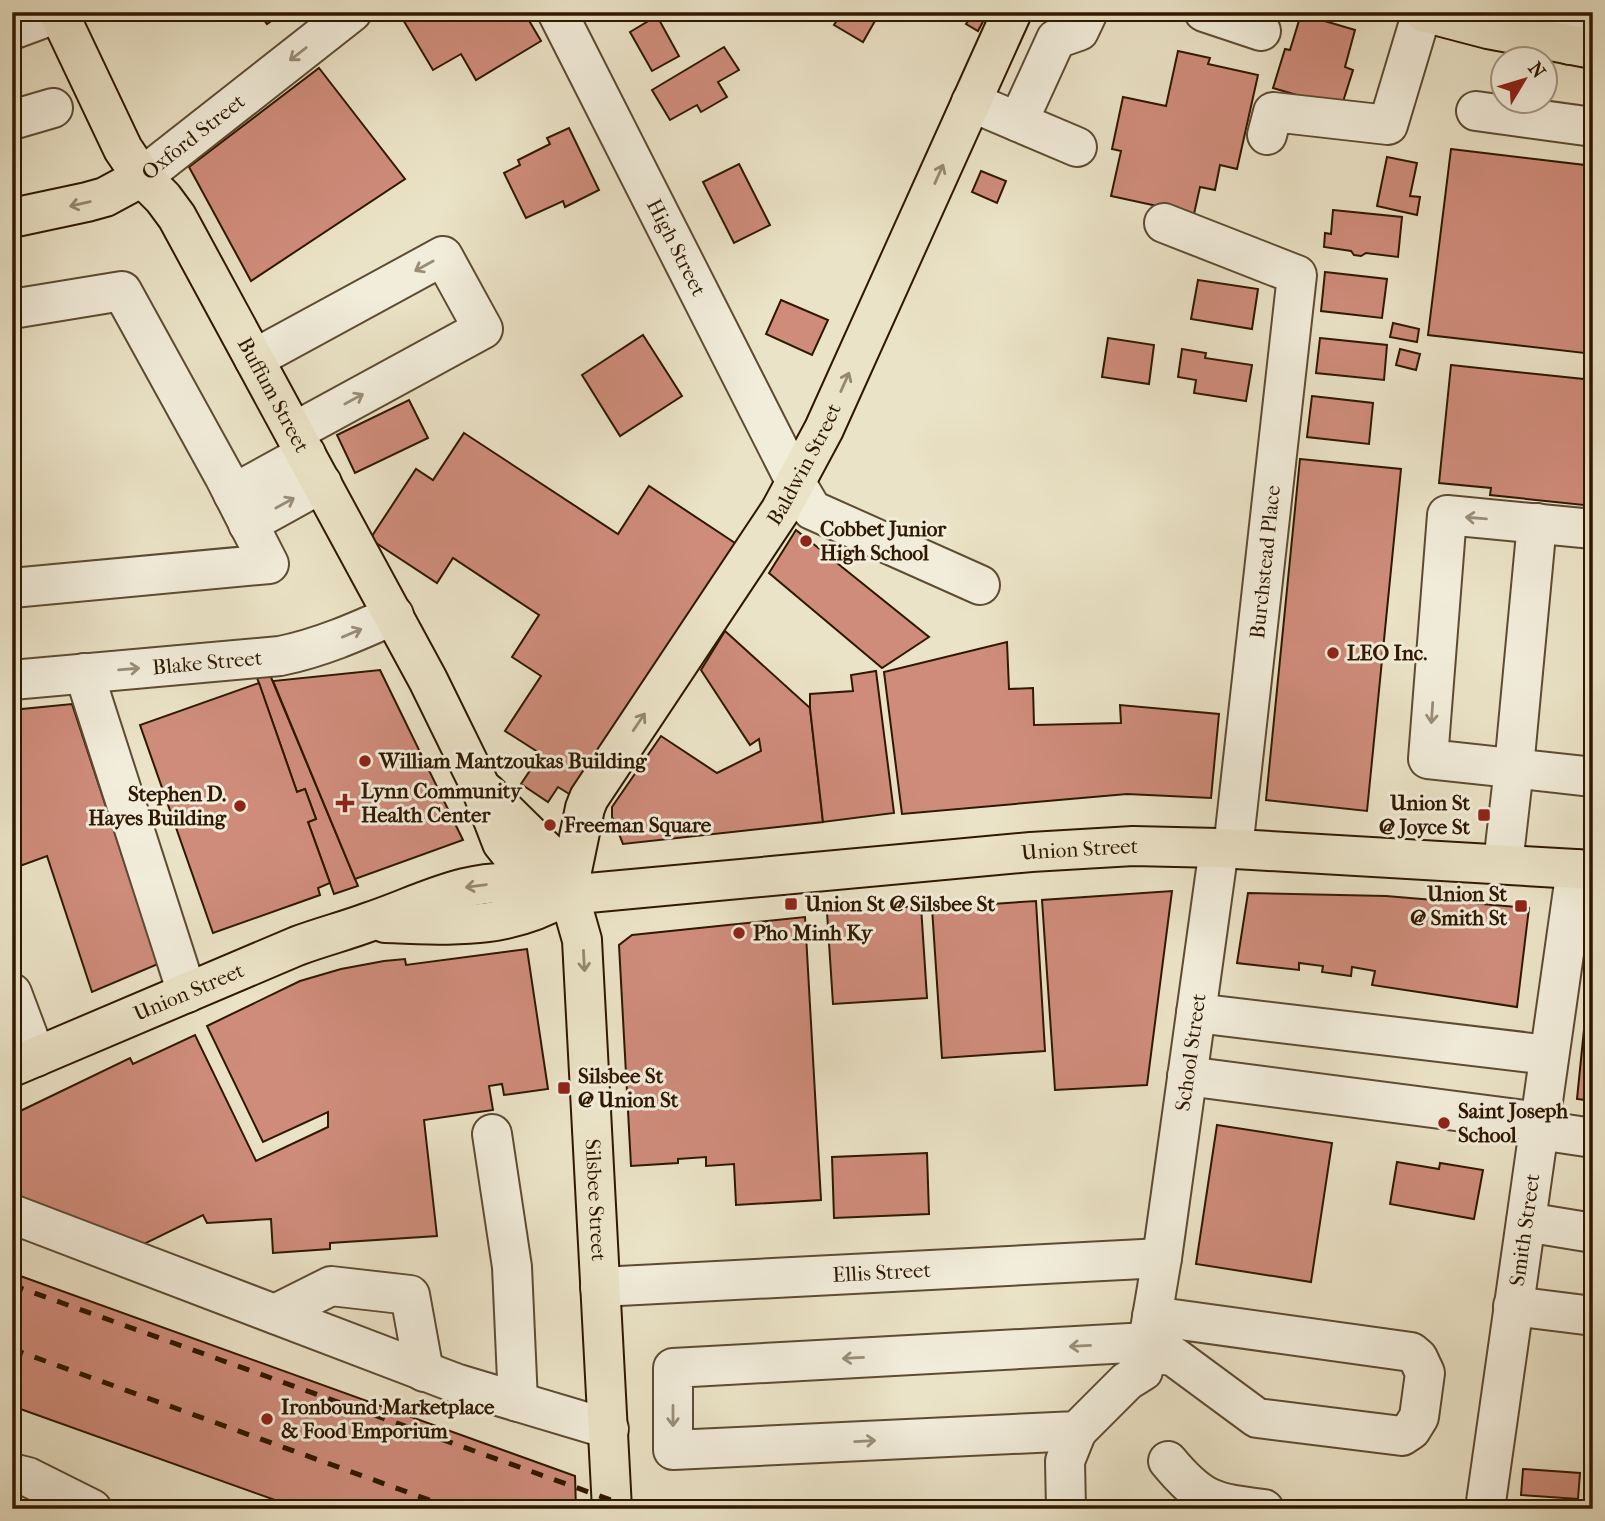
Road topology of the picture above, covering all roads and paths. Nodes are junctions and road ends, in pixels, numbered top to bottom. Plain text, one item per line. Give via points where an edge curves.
1 (352, 12) edge
2 (557, 12) edge
3 (1012, 12) edge
4 (1088, 12) edge
5 (1204, 12) edge
6 (1422, 12) edge
7 (58, 13) edge
8 (12, 30) edge
9 (1261, 31) dead end
10 (1578, 36) edge
11 (971, 102) junction
12 (53, 108) dead end
13 (1476, 111) dead end
14 (12, 120) edge
15 (1018, 122) junction
16 (1593, 127) edge
17 (1267, 135) dead end
18 (1077, 147) dead end
19 (142, 177) junction
20 (12, 218) edge
21 (1164, 223) dead end
22 (12, 309) edge
23 (254, 359) junction
24 (307, 456) junction
25 (796, 483) junction
26 (241, 509) junction
27 (1536, 523) junction
28 (1593, 529) edge
29 (980, 585) dead end
30 (12, 588) edge
31 (394, 615) junction
32 (84, 673) junction
33 (12, 680) edge
34 (1514, 768) junction
35 (1593, 777) edge
36 (1226, 848) junction
37 (1503, 864) junction
38 (1584, 869) edge
39 (567, 895) junction
40 (187, 993) junction
41 (14, 998) edge
42 (1196, 1013) junction
43 (1549, 1055) junction
44 (24, 1062) edge
45 (1187, 1076) junction
46 (1539, 1126) junction
47 (492, 1134) dead end
48 (1593, 1138) edge
49 (12, 1214) edge
50 (1526, 1222) junction
51 (1593, 1233) edge
52 (1162, 1258) junction
53 (600, 1287) junction
54 (1514, 1306) junction
55 (275, 1314) junction
56 (1593, 1316) edge
57 (1147, 1346) junction
58 (424, 1372) junction
59 (518, 1402) junction
60 (609, 1429) junction
61 (1077, 1430) junction
62 (1168, 1461) dead end
63 (12, 1473) edge
64 (92, 1509) edge
65 (612, 1509) edge
66 (1066, 1509) edge
67 (1264, 1509) edge
68 (1485, 1509) edge

1 -> 19 street, Oxford Street
2 - 25 street, High Street
3 - 11 main road, Baldwin Street
4 - 15 street via 1079,31 1056,39
5 - 9 street
6 - 10 main road via 1488,29
6 - 17 street via 1388,125 1273,112
7 - 8 street
7 - 19 main road, Buffum Street via 123,149
11 - 15 street
25 -> 11 main road, Baldwin Street
12 - 14 street
13 - 16 street
15 - 18 street
19 -> 20 main road, Oxford Street via 105,197
19 - 23 main road, Buffum Street via 177,217
21 - 36 street, Burchstead Place via 1297,275
22 - 26 street via 122,291
23 - 24 main road, Buffum Street
24 -> 23 street via 483,329 443,256
24 - 26 street
24 - 31 main road, Buffum Street
25 - 29 street, High Street via 812,510
39 -> 25 main road, Baldwin Street via 589,798
26 - 30 street via 269,564
27 - 28 street
27 - 34 street
27 -> 34 street via 1447,515 1429,759
32 -> 31 street, Blake Street via 280,656 331,642
31 - 39 main road, Buffum Street via 480,786 496,832 509,853 530,872
32 - 33 street, Blake Street
32 - 40 street
34 - 35 street
34 - 37 street
36 - 37 main road, Union Street
36 - 39 main road, Union Street via 1068,849
36 - 42 street, School Street
37 - 38 main road, Union Street
38 - 43 street, Smith Street
39 - 40 main road, Union Street via 531,913 497,922 368,923 297,946
39 -> 53 main road, Silsbee Street via 583,951
40 - 44 main road, Union Street
41 - 44 street
42 - 43 street
42 - 45 street, School Street
43 - 46 street, Smith Street
45 - 46 street
45 - 52 street, School Street
46 - 48 street
46 - 50 street, Smith Street
47 - 59 street via 512,1267
49 - 55 street
50 - 51 street
50 - 54 street, Smith Street
52 - 53 street, Ellis Street
52 - 57 street, School Street
53 - 60 main road, Silsbee Street
54 - 56 street
54 - 68 street, Smith Street
55 - 58 street
55 - 58 street via 331,1286 410,1295
57 - 57 street via 1411,1352 1425,1373 1419,1417 1402,1436 1257,1418 1173,1356
57 - 61 street via 1127,1381
57 -> 61 street via 673,1368 673,1450
58 - 59 street
59 - 60 street
60 - 65 main road, Silsbee Street
61 - 66 street via 1065,1461
62 - 67 street via 1184,1481 1206,1497
63 - 64 street

